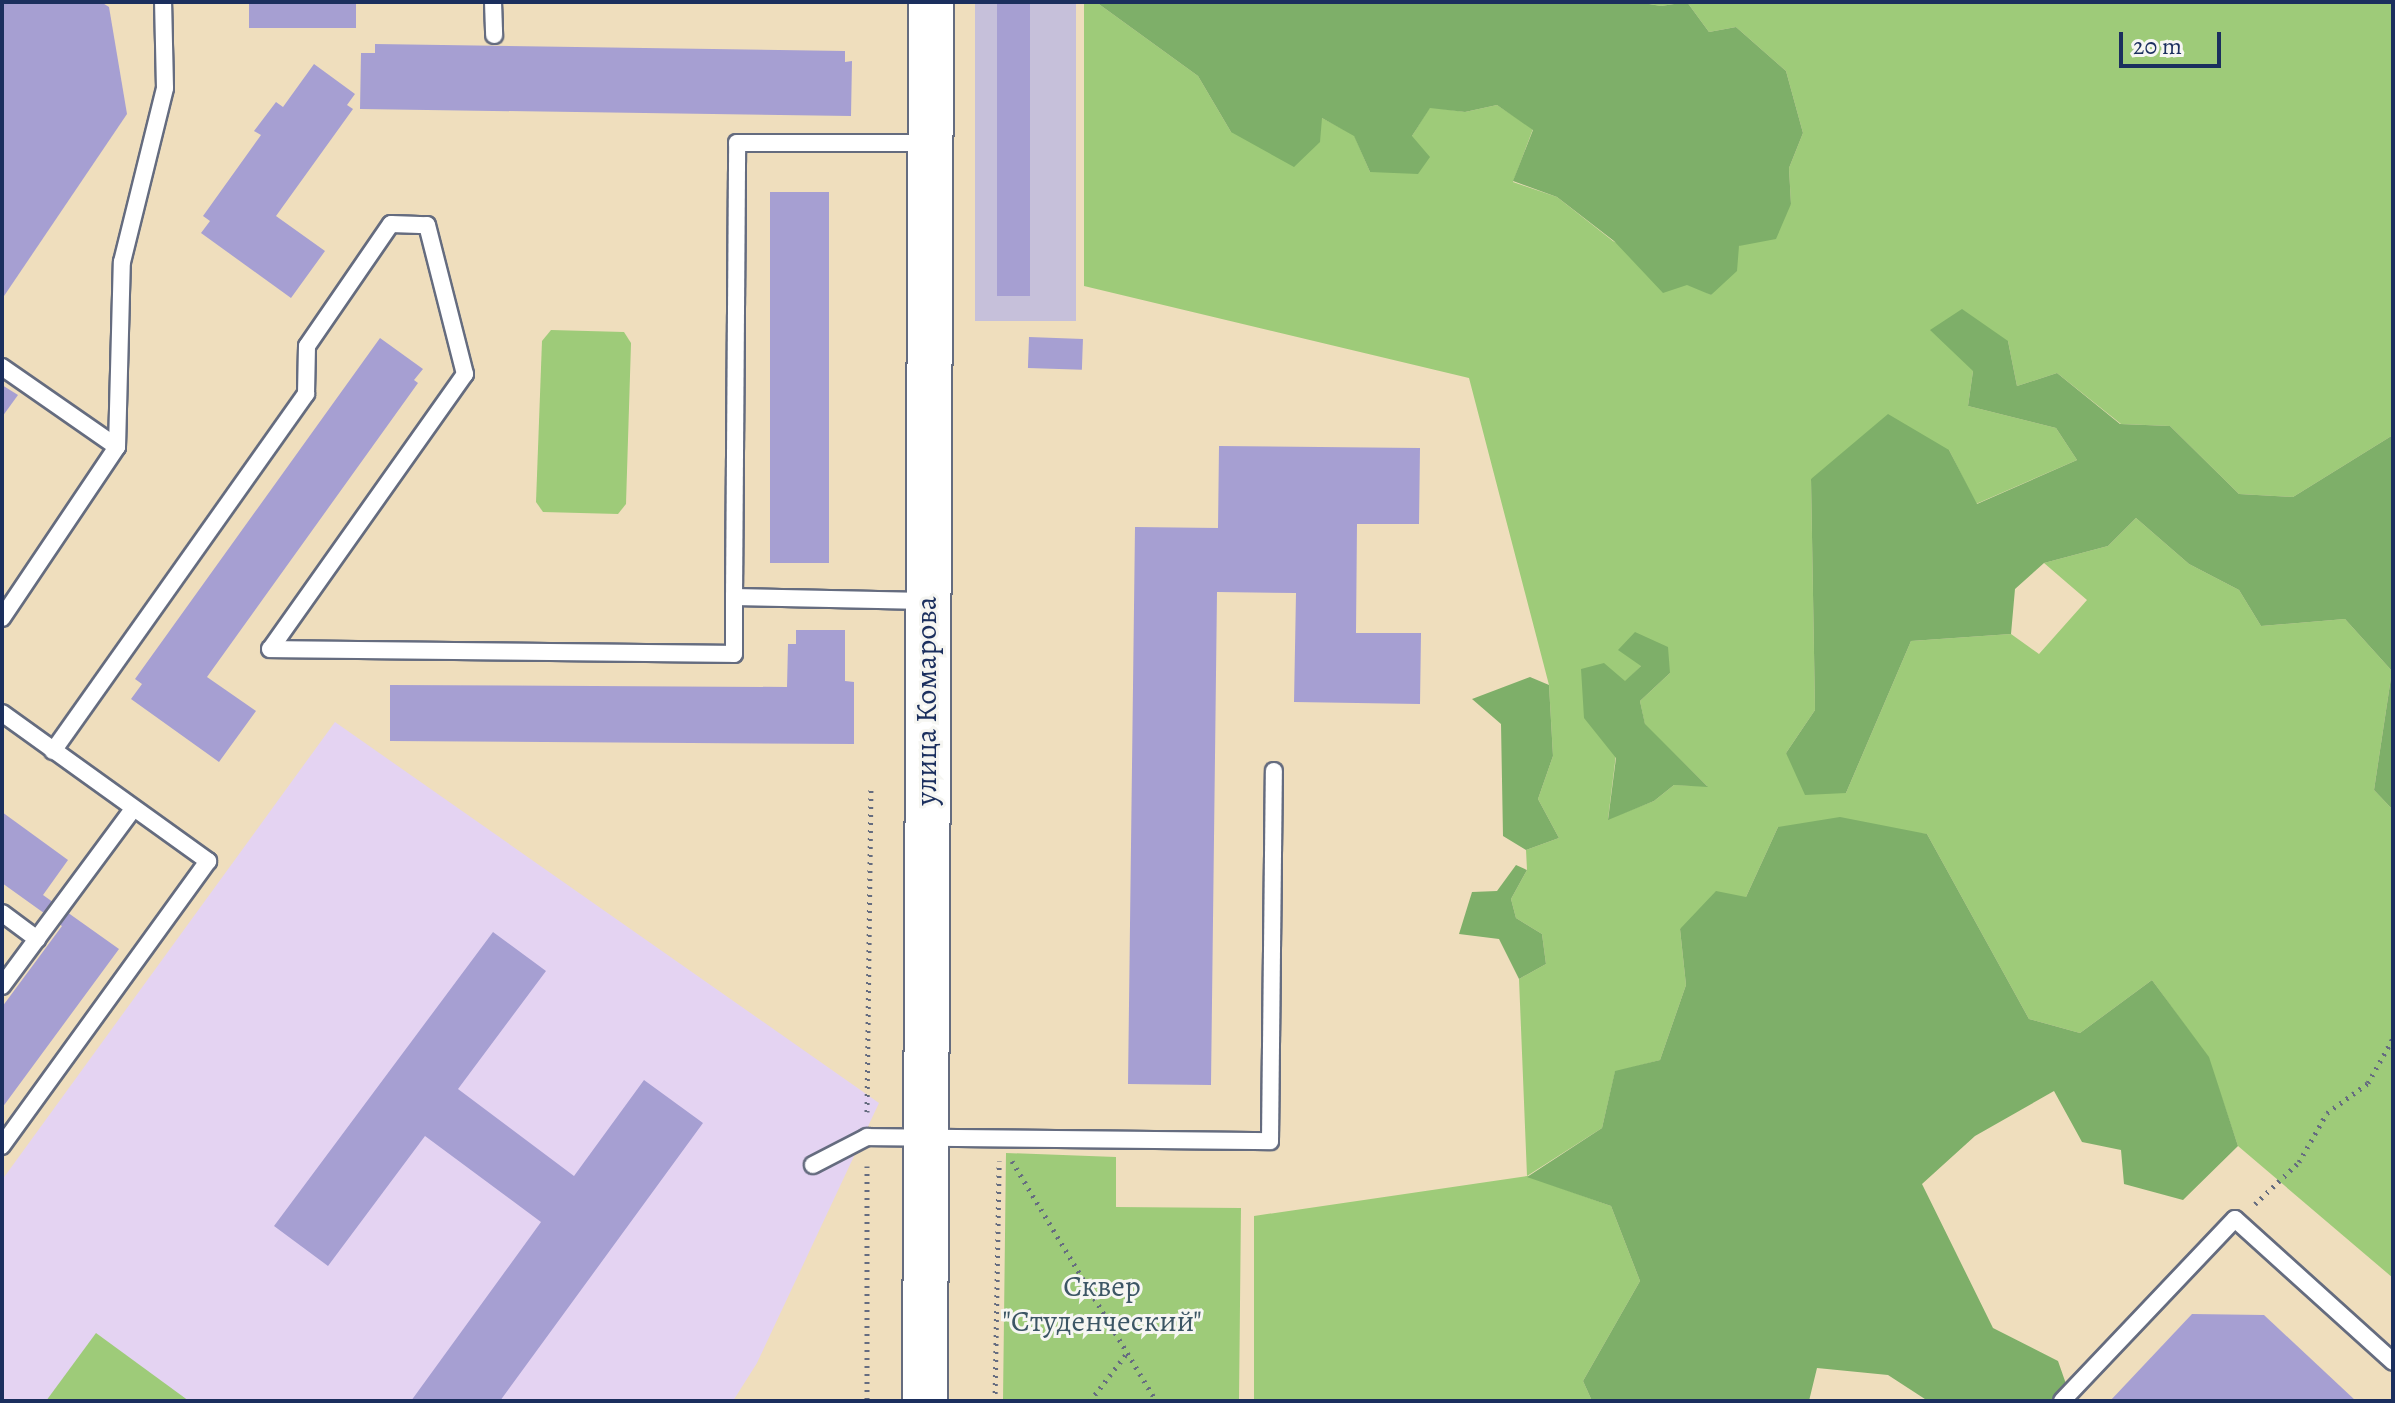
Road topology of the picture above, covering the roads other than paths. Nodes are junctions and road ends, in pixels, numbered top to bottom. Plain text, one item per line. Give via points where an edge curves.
1 (163, 2) edge
2 (493, 2) edge
3 (931, 2) edge
4 (494, 35) dead end
5 (930, 143) junction
6 (2, 367) edge
7 (117, 447) junction
8 (734, 597) junction
9 (926, 601) junction
10 (2, 618) edge
11 (2, 713) edge
12 (53, 751) junction
13 (1274, 771) dead end
14 (133, 809) junction
15 (2, 913) edge
16 (37, 939) junction
17 (2, 986) edge
18 (926, 1138) junction
19 (2, 1146) edge
20 (813, 1165) dead end
21 (2393, 1362) edge
22 (925, 1401) edge
23 (2062, 1401) edge

1 - 7 lane via 165,88 122,262
2 - 4 lane
3 - 5 street, улица Комарова
5 - 8 lane via 737,143
5 - 9 street, улица Комарова
6 - 7 lane
7 - 10 lane
8 - 9 lane
8 - 12 lane via 734,654 270,649 465,374 427,225 391,224 307,346 306,394
9 - 18 street, улица Комарова
11 - 12 lane
12 - 14 lane
13 - 18 lane via 1270,1141
14 - 16 lane
14 - 19 lane via 208,861
15 - 16 lane
16 - 17 lane
18 - 20 lane via 867,1137
18 - 22 street, улица Комарова
21 - 23 lane via 2235,1219

